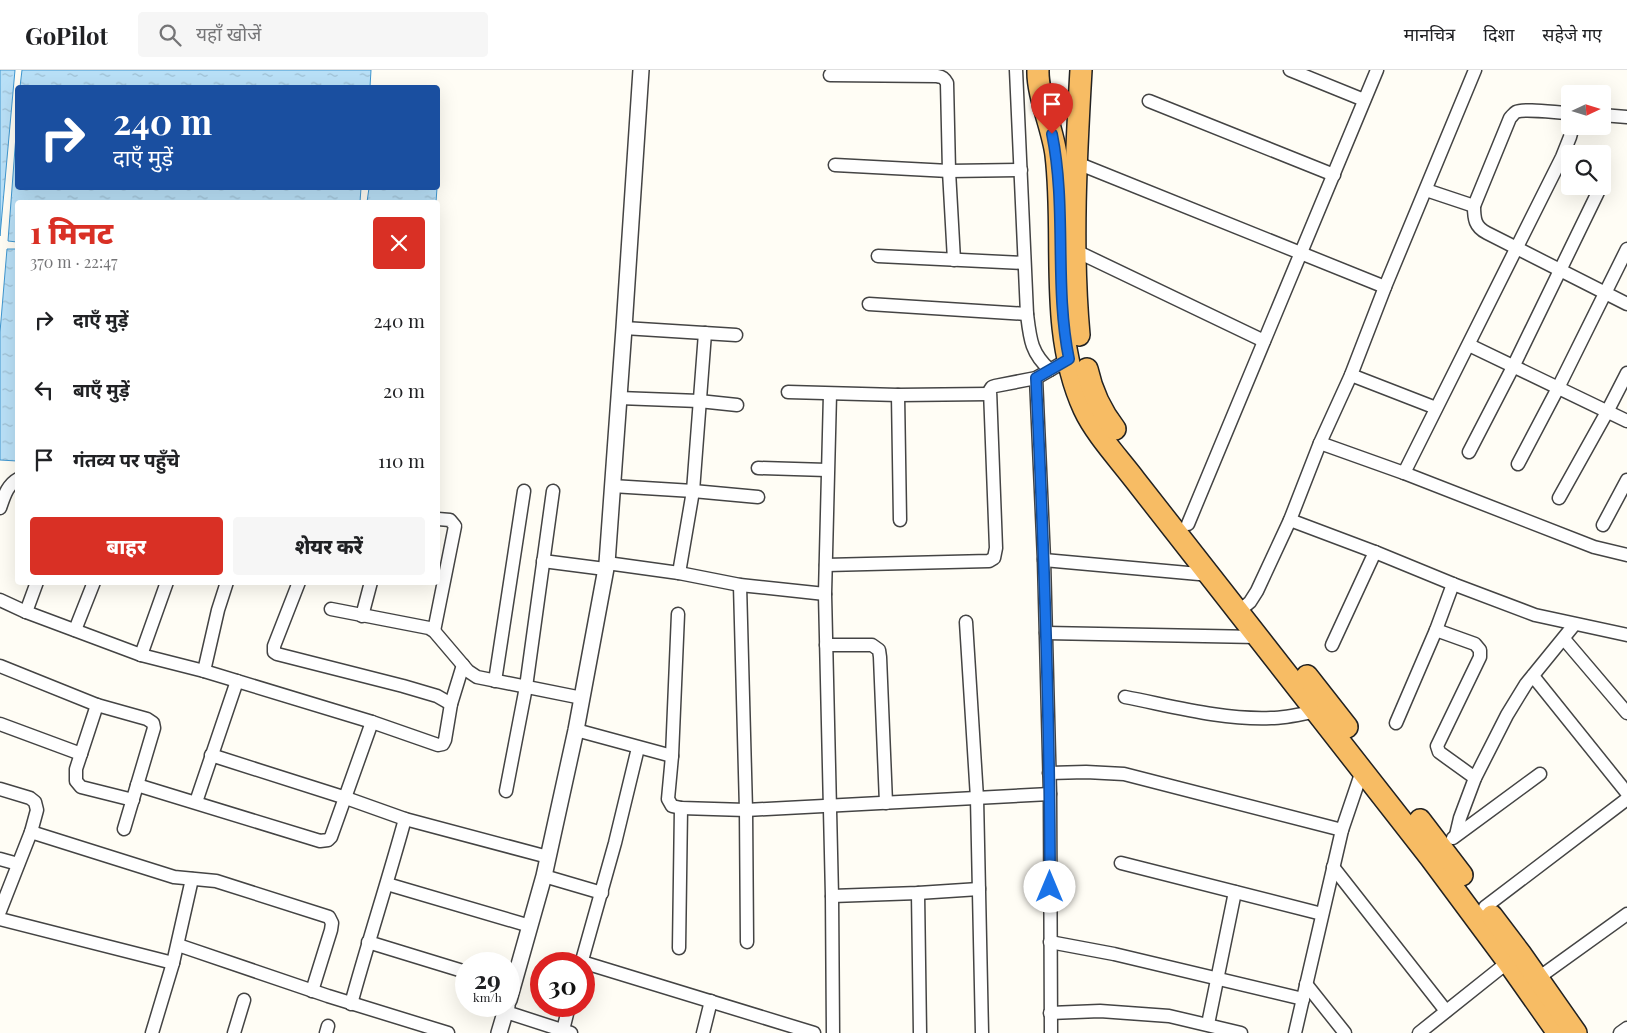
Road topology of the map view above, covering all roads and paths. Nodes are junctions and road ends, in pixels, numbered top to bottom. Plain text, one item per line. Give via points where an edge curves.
1 (641, 70) edge
2 (1016, 70) edge
3 (1038, 70) edge
4 (1081, 70) edge
5 (1290, 70) edge
6 (1377, 70) edge
7 (1475, 70) edge
8 (830, 75) dead end
9 (1364, 100) junction
10 (1149, 101) dead end
11 (1561, 112) edge
12 (1611, 116) edge
13 (1627, 117) edge
14 (1570, 135) edge
15 (1077, 163) junction
16 (835, 165) dead end
17 (949, 170) junction
18 (1021, 170) junction
19 (1334, 175) junction
20 (1426, 190) junction
21 (1597, 195) edge
22 (1474, 206) junction
23 (1516, 249) junction
24 (1627, 249) edge
25 (1076, 251) junction
26 (1302, 254) junction
27 (878, 256) dead end
28 (954, 260) junction
29 (1024, 263) junction
30 (1561, 270) junction
31 (1385, 287) junction
32 (1605, 292) junction
33 (870, 304) dead end
34 (1627, 304) edge
35 (1027, 314) junction
36 (624, 328) junction
37 (705, 333) junction
38 (736, 335) dead end
39 (1264, 341) junction
40 (1469, 345) junction
41 (1069, 359) junction
42 (1513, 367) junction
43 (1050, 370) junction
44 (1627, 373) edge
45 (1351, 375) junction
46 (1036, 378) junction
47 (1558, 388) junction
48 (788, 392) dead end
49 (830, 394) junction
50 (989, 394) junction
51 (898, 395) junction
52 (619, 398) junction
53 (699, 401) junction
54 (737, 405) dead end
55 (1436, 408) junction
56 (1607, 412) junction
57 (1627, 421) edge
58 (1320, 443) junction
59 (1469, 452) dead end
60 (1518, 464) dead end
61 (758, 468) dead end
62 (827, 470) junction
63 (1404, 473) junction
64 (15, 480) edge
65 (1627, 480) edge
66 (612, 486) junction
67 (524, 491) dead end
68 (553, 491) dead end
69 (692, 491) junction
70 (758, 497) dead end
71 (1559, 498) dead end
72 (0, 508) edge
73 (440, 519) edge
74 (900, 520) dead end
75 (1290, 520) junction
76 (1188, 524) junction
77 (1603, 525) dead end
78 (1376, 552) junction
79 (1627, 556) edge
80 (1044, 560) junction
81 (543, 562) junction
82 (826, 565) junction
83 (606, 566) junction
84 (679, 573) junction
85 (1210, 575) junction
86 (1453, 584) junction
87 (36, 585) edge
88 (93, 585) edge
89 (166, 585) edge
90 (226, 585) edge
91 (299, 585) edge
92 (370, 585) edge
93 (740, 585) junction
94 (824, 594) junction
95 (0, 600) edge
96 (1244, 607) junction
97 (331, 609) dead end
98 (26, 612) junction
99 (678, 614) dead end
100 (362, 616) junction
101 (966, 622) dead end
102 (1574, 624) junction
103 (75, 630) junction
104 (1436, 630) junction
105 (434, 631) junction
106 (1046, 633) junction
107 (1627, 635) edge
108 (1257, 637) junction
109 (1564, 638) junction
110 (826, 645) junction
111 (1332, 645) dead end
112 (141, 655) junction
113 (463, 665) junction
114 (0, 666) edge
115 (204, 671) junction
116 (1533, 676) junction
117 (236, 681) junction
118 (495, 681) junction
119 (526, 687) junction
120 (582, 698) junction
121 (1125, 698) dead end
122 (97, 704) junction
123 (451, 704) junction
124 (1317, 712) junction
125 (1627, 713) edge
126 (372, 722) junction
127 (1396, 723) dead end
128 (0, 724) edge
129 (576, 730) junction
130 (638, 748) junction
131 (81, 754) junction
132 (211, 754) junction
133 (672, 756) junction
134 (1362, 771) junction
135 (1049, 773) junction
136 (1540, 774) dead end
137 (1476, 778) junction
138 (137, 785) junction
139 (0, 789) edge
140 (506, 791) dead end
141 (1627, 793) edge
142 (1050, 794) junction
143 (346, 798) junction
144 (977, 798) junction
145 (1627, 799) edge
146 (132, 800) junction
147 (196, 802) junction
148 (886, 803) junction
149 (831, 806) junction
150 (681, 808) junction
151 (746, 810) junction
152 (404, 819) junction
153 (124, 829) dead end
154 (1342, 830) junction
155 (31, 832) junction
156 (1449, 841) junction
157 (548, 857) junction
158 (0, 859) edge
159 (1121, 863) dead end
160 (18, 864) junction
161 (1333, 867) junction
162 (544, 876) junction
163 (192, 880) junction
164 (387, 884) junction
165 (979, 889) junction
166 (1235, 892) junction
167 (602, 893) junction
168 (918, 894) junction
169 (832, 896) junction
170 (1485, 907) junction
171 (0, 911) edge
172 (1322, 914) junction
173 (1627, 914) edge
174 (0, 919) edge
175 (530, 926) junction
176 (368, 942) junction
177 (747, 942) dead end
178 (1050, 942) junction
179 (178, 945) junction
180 (679, 948) dead end
181 (584, 952) edge
182 (520, 960) edge
183 (1508, 962) junction
184 (174, 963) junction
185 (595, 967) edge
186 (455, 969) edge
187 (1218, 979) junction
188 (1532, 983) junction
189 (1306, 984) junction
190 (312, 991) junction
191 (1303, 999) junction
192 (244, 1000) dead end
193 (710, 1002) junction
194 (351, 1004) junction
195 (520, 1004) edge
196 (1446, 1011) junction
197 (1050, 1013) junction
198 (504, 1017) edge
199 (568, 1017) edge
200 (1208, 1024) junction
201 (1627, 1028) edge
202 (567, 1032) edge
203 (152, 1033) edge
204 (234, 1033) edge
205 (448, 1033) edge
206 (499, 1033) edge
207 (703, 1033) edge
208 (814, 1033) edge
209 (833, 1033) edge
210 (920, 1033) edge
211 (982, 1033) edge
212 (1051, 1033) edge
213 (1241, 1033) edge
214 (1295, 1033) edge
215 (1345, 1033) edge
216 (1419, 1033) edge
217 (1558, 1033) edge
218 (1576, 1033) edge
219 (1620, 1033) edge

1 - 36 street
2 - 18 street
3 - 41 highway via 1056,154 1062,309
4 - 15 highway
5 - 9 street
6 - 9 street
7 - 20 street
8 - 17 street via 942,77 947,83
9 - 19 street
10 - 19 street
11 - 22 street via 1527,110 1513,114
12 - 13 street
14 - 23 street
15 - 25 highway
15 - 26 street
16 - 17 street
17 - 18 street
17 - 28 street
18 - 29 street
19 - 26 street
20 - 22 street
20 - 31 street
21 - 30 street
22 - 23 street via 1478,227
23 - 30 street
23 - 40 street
24 - 32 street
25 - 39 street
25 - 76 highway via 1080,338 1098,404
26 - 31 street
26 - 39 street
27 - 28 street
28 - 29 street
29 - 35 street
30 - 32 street
30 - 42 street
31 - 45 street
32 - 34 street
32 - 47 street
33 - 35 street
35 - 43 street via 1033,347 1040,361
36 - 37 street
36 - 52 street
37 - 38 street
37 - 53 street
39 - 76 street
40 - 42 street
40 - 55 street
41 - 43 street
41 - 85 highway via 1076,388 1095,427
42 - 47 street
42 - 59 street
43 - 46 street
44 - 56 street
45 - 55 street
45 - 58 street
46 - 50 street via 992,387
46 - 80 street
47 - 56 street
47 - 60 street
48 - 49 street
49 - 51 street
49 - 62 street
50 - 51 street
50 - 82 street via 994,558 989,561
51 - 74 street
52 - 53 street
52 - 66 street
53 - 54 street
53 - 69 street
55 - 63 street
56 - 57 street
56 - 71 street
58 - 63 street
58 - 75 street
61 - 62 street
62 - 82 street
63 - 79 street via 1587,545
64 - 72 street via 7,489
65 - 77 street
66 - 69 street
66 - 83 street
67 - 118 street
68 - 81 street
69 - 70 street
69 - 84 street
73 - 105 street via 450,520 455,526
75 - 78 street
75 - 96 street via 1257,591
76 - 96 highway
78 - 86 street
78 - 111 street
80 - 85 street
80 - 106 street
81 - 83 street
81 - 119 street
82 - 94 street
83 - 84 street
83 - 120 street
84 - 93 street
85 - 96 highway
86 - 102 street via 1535,615
86 - 104 street
87 - 98 street
88 - 103 street
89 - 112 street
90 - 115 street
91 - 123 street via 274,652 404,686
92 - 100 street
93 - 94 street
93 - 151 street
94 - 110 street
95 - 98 street
96 - 108 highway
96 - 156 highway
97 - 100 street
98 - 103 street
99 - 133 street
100 - 105 street
101 - 144 street
102 - 107 street
102 - 109 street
103 - 112 street
104 - 127 street
104 - 137 street via 1475,644 1480,650 1480,657 1437,746 1439,752
105 - 113 street
106 - 108 street
106 - 135 street
108 - 124 highway
109 - 116 street
109 - 125 street
110 - 148 street via 872,645 879,650
110 - 149 street
112 - 115 street
113 - 118 street via 477,677
113 - 123 street
114 - 122 street
115 - 117 street
116 - 137 street via 1507,715
116 - 141 street
117 - 126 street
117 - 132 street
118 - 119 street
119 - 120 street
119 - 140 street
120 - 129 street
121 - 124 street via 1251,718
122 - 131 street
122 - 138 street via 153,723
123 - 126 street via 443,744
124 - 134 highway
126 - 143 street
128 - 131 street
129 - 130 street
129 - 157 street
130 - 133 street
130 - 167 street
131 - 146 street via 76,769 78,785
132 - 143 street
132 - 147 street
133 - 150 street via 668,798 670,805
134 - 154 street
134 - 183 highway
135 - 142 street
135 - 154 street via 1124,774
136 - 156 street
137 - 156 street
138 - 146 street
138 - 147 street
139 - 155 street via 35,802 37,810
142 - 144 street
142 - 178 street
143 - 147 street via 331,837 324,841
143 - 152 street
144 - 148 street
144 - 165 street
145 - 170 street
146 - 153 street
148 - 149 street
149 - 151 street
149 - 169 street
150 - 151 street
150 - 180 street
151 - 177 street
152 - 157 street
152 - 164 street
154 - 161 street
155 - 160 street
155 - 163 street
156 - 170 highway
157 - 162 street
158 - 160 street
159 - 166 street
160 - 171 street
161 - 172 street
161 - 196 street
162 - 167 street
162 - 175 street
163 - 179 street
163 - 190 street via 216,881 329,917 331,930
164 - 175 street
164 - 176 street
165 - 168 street
165 - 211 street
166 - 172 street
166 - 187 street
167 - 181 street
168 - 169 street
168 - 210 street
169 - 209 street
170 - 188 highway
172 - 189 street
173 - 188 street
174 - 184 street
175 - 182 street
176 - 186 street
176 - 194 street
178 - 187 street
178 - 197 street
179 - 184 street
179 - 190 street
183 - 188 highway
183 - 196 street
184 - 203 street
185 - 193 street
187 - 191 street
187 - 200 street
188 - 217 highway
188 - 218 highway
189 - 191 street
189 - 215 street
190 - 194 street
191 - 214 street
192 - 204 street
193 - 207 street
193 - 208 street
194 - 205 street
195 - 202 street
196 - 216 street
197 - 200 street via 1144,1013
197 - 212 street
198 - 206 street
199 - 202 street
200 - 213 street
201 - 219 street

